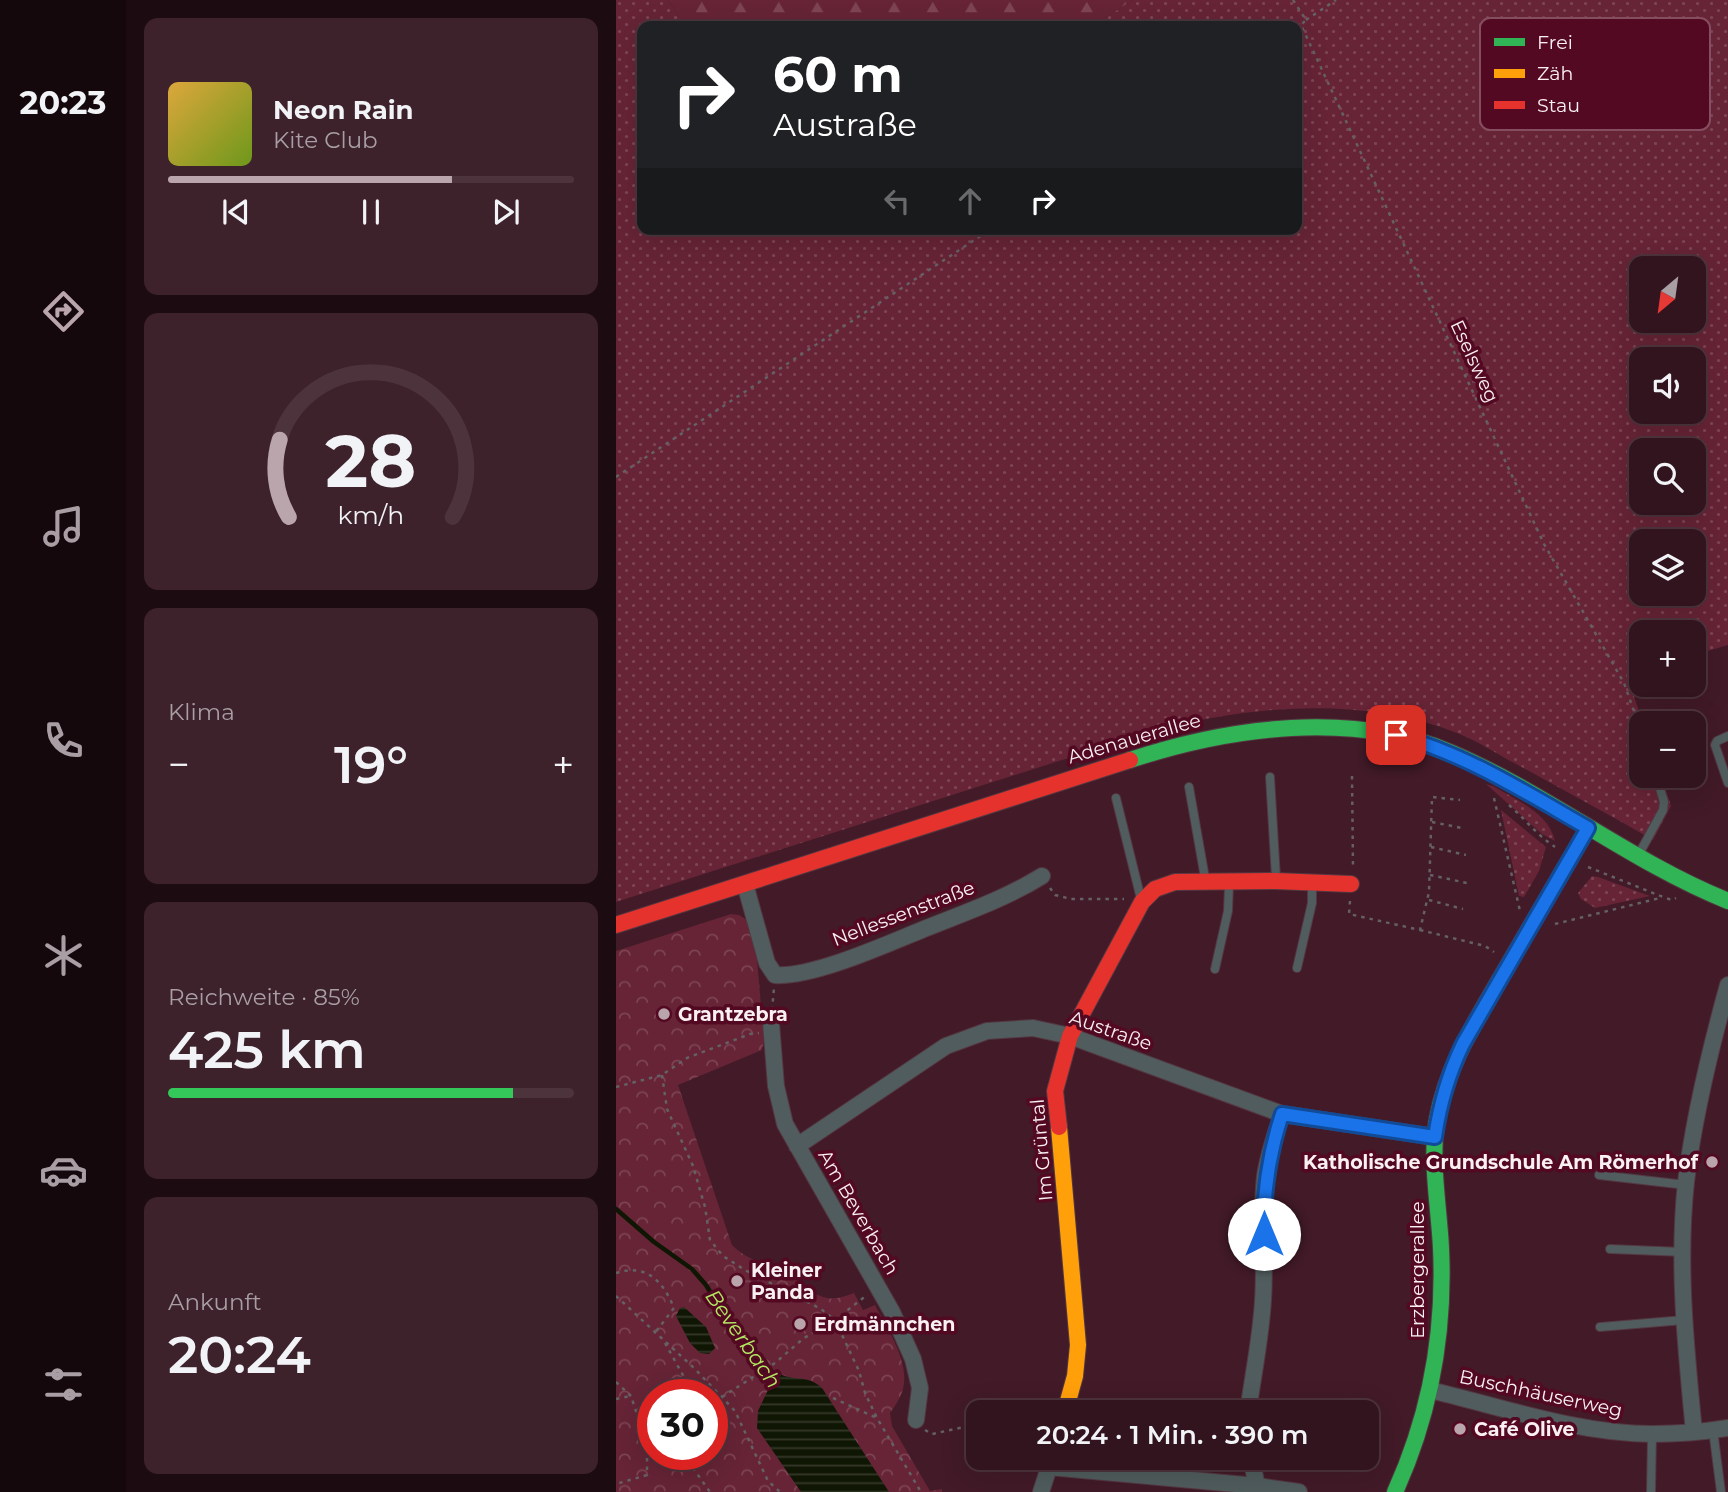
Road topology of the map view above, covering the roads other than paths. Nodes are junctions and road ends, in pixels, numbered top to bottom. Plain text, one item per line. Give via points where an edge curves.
1 (1728, 736) edge
2 (1270, 777) dead end
3 (1728, 782) edge
4 (1189, 787) dead end
5 (1660, 788) edge
6 (1116, 798) dead end
7 (1588, 828) junction
8 (1637, 856) junction
9 (1042, 876) road end
10 (1206, 881) junction
11 (1276, 881) junction
12 (1229, 882) junction
13 (1312, 883) junction
14 (745, 884) junction
15 (1351, 884) road end
16 (1141, 900) junction
17 (1728, 901) edge
18 (616, 925) edge
19 (1215, 968) dead end
20 (1297, 968) dead end
21 (1728, 985) edge
22 (771, 1027) road end
23 (1070, 1036) junction
24 (1282, 1114) junction
25 (1435, 1137) junction
26 (797, 1146) junction
27 (1599, 1175) dead end
28 (1686, 1185) junction
29 (1610, 1249) dead end
30 (1683, 1252) junction
31 (1684, 1320) junction
32 (1600, 1327) dead end
33 (1430, 1390) junction
34 (1069, 1400) edge
35 (1250, 1400) edge
36 (916, 1420) road end
37 (1721, 1429) edge
38 (1694, 1432) junction
39 (1652, 1434) junction
40 (1048, 1470) edge
41 (1119, 1470) edge
42 (1253, 1470) edge
43 (1256, 1486) junction
44 (1041, 1492) edge
45 (1299, 1492) edge
46 (1395, 1492) edge
47 (1651, 1492) edge
48 (1721, 1492) edge

1 - 3 lane via 1716,745
2 - 11 lane
4 - 10 lane
5 - 8 lane via 1663,810
6 - 16 lane
7 - 8 street, Adenauerallee
7 - 14 street, Adenauerallee via 1501,777 1430,744 1325,727 1275,729 1169,747
7 - 25 street, Erzbergerallee via 1450,1069
8 - 17 street, Adenauerallee
9 - 14 street, Nellessenstraße via 1019,890 876,948 785,976 775,975 767,963
10 - 12 street
10 - 16 street via 1163,885
11 - 12 street
11 - 13 street
12 - 19 lane via 1228,911
13 - 15 street
13 - 20 lane
14 - 18 street, Adenauerallee
16 - 23 street, Im Grüntal
21 - 28 street via 1705,1069
22 - 26 street, Am Beverbach via 776,1086 785,1124
23 - 24 street, Austraße
23 - 26 street, Austraße via 1033,1028 987,1031 946,1046
23 - 34 street, Im Grüntal via 1055,1091 1078,1345
24 - 25 street, Austraße
24 - 35 street via 1263,1200 1263,1305
25 - 33 street, Erzbergerallee via 1442,1297
26 - 36 street, Am Beverbach via 892,1312 913,1359 920,1388
27 - 28 lane
28 - 30 street
29 - 30 lane
30 - 31 street
31 - 32 lane
31 - 38 street
33 - 39 street, Buschhäuserweg via 1582,1426
33 - 46 street, Erzbergerallee
37 - 38 street, Buschhäuserweg
37 - 48 lane
38 - 39 street, Buschhäuserweg
39 - 47 lane
40 - 44 street
41 - 43 street
42 - 43 street
43 - 45 street

